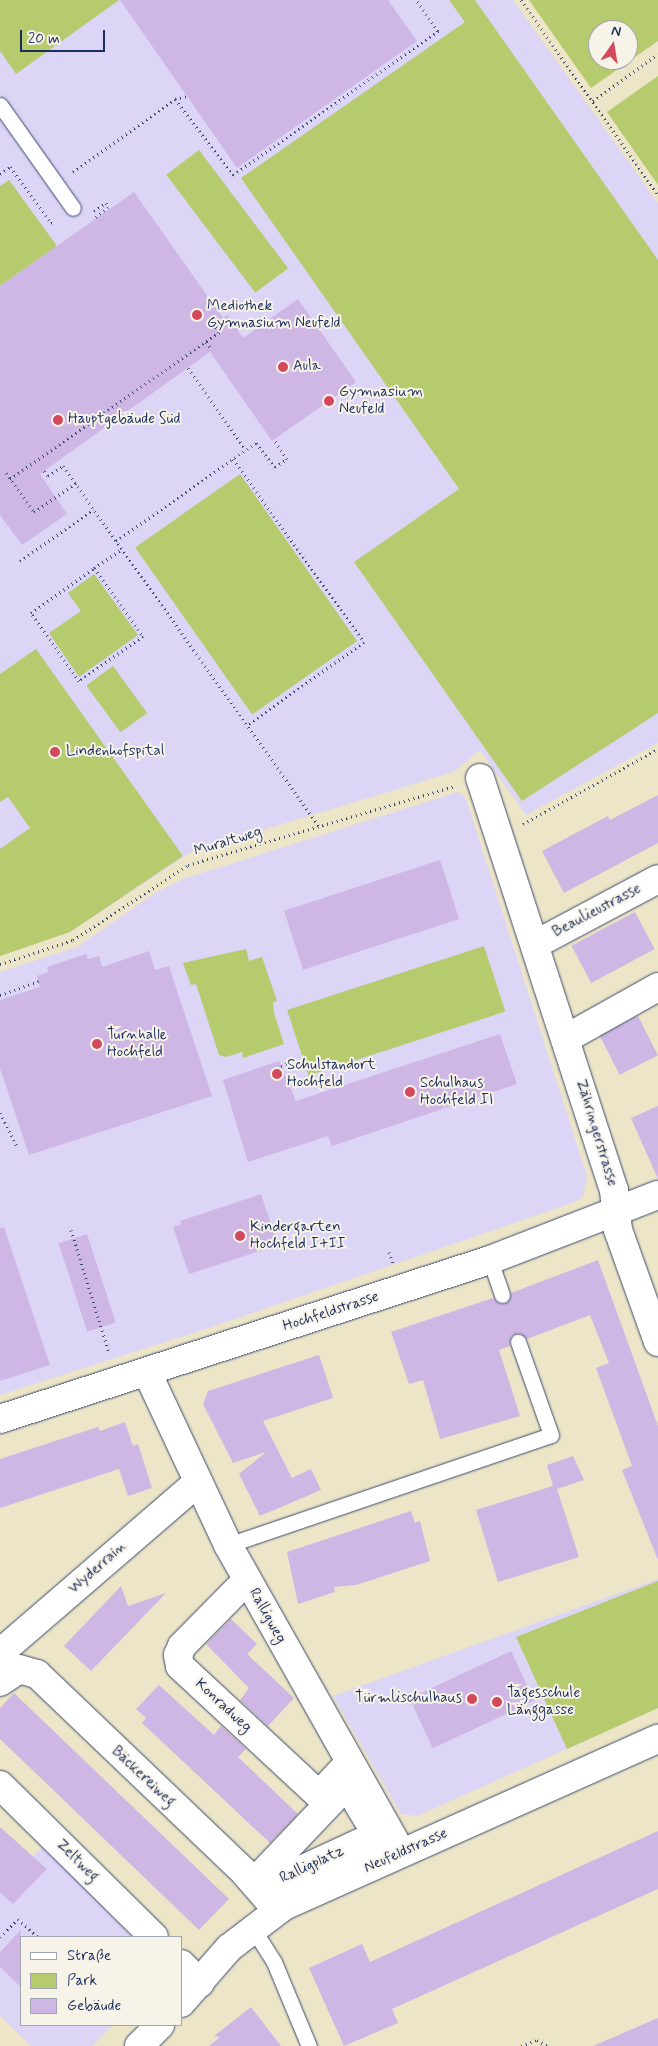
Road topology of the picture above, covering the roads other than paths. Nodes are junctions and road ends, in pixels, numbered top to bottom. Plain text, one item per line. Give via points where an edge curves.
1 (0, 105) edge
2 (73, 208) road end
3 (480, 778) road end
4 (658, 879) edge
5 (536, 944) junction
6 (658, 987) edge
7 (566, 1038) junction
8 (658, 1195) edge
9 (615, 1212) junction
10 (490, 1260) junction
11 (502, 1295) dead end
12 (518, 1342) dead end
13 (658, 1342) edge
14 (147, 1372) junction
15 (0, 1419) edge
16 (197, 1483) junction
17 (228, 1545) junction
18 (247, 1580) junction
19 (0, 1654) edge
20 (0, 1682) edge
21 (658, 1739) edge
22 (349, 1763) junction
23 (0, 1785) edge
24 (400, 1852) junction
25 (277, 1910) junction
26 (252, 1927) junction
27 (153, 1936) edge
28 (190, 1974) edge
29 (182, 2000) edge
30 (159, 2026) edge
31 (139, 2046) edge
32 (309, 2046) edge

1 - 2 lane
3 - 5 street, Zähringerstrasse
4 - 5 street, Beaulieustrasse
5 - 7 street, Zähringerstrasse
6 - 7 street
7 - 9 street, Zähringerstrasse via 614,1190
8 - 9 street, Hochfeldstrasse
9 - 10 street, Hochfeldstrasse
9 - 13 street, Zähringerstrasse via 618,1230
10 - 11 lane
10 - 14 street, Hochfeldstrasse
12 - 17 lane via 551,1435
14 - 15 street, Hochfeldstrasse
14 - 16 street, Ralligweg
16 - 17 street, Ralligweg
16 - 19 street, Wyderrain
17 - 18 street, Ralligweg
18 - 22 street, Ralligweg
18 - 22 street, Konradweg via 182,1646 178,1655 180,1666 319,1794
20 - 25 street, Bäckereiweg via 19,1669 37,1674 245,1873
21 - 24 street, Neufeldstrasse
22 - 24 street, Ralligweg
23 - 27 street, Zeltweg
24 - 25 street, Neufeldstrasse
25 - 26 street, Neufeldstrasse
26 - 28 street, Neufeldstrasse via 229,1948
26 - 32 lane via 274,1962
28 - 29 street, Neufeldstrasse
30 - 31 street

